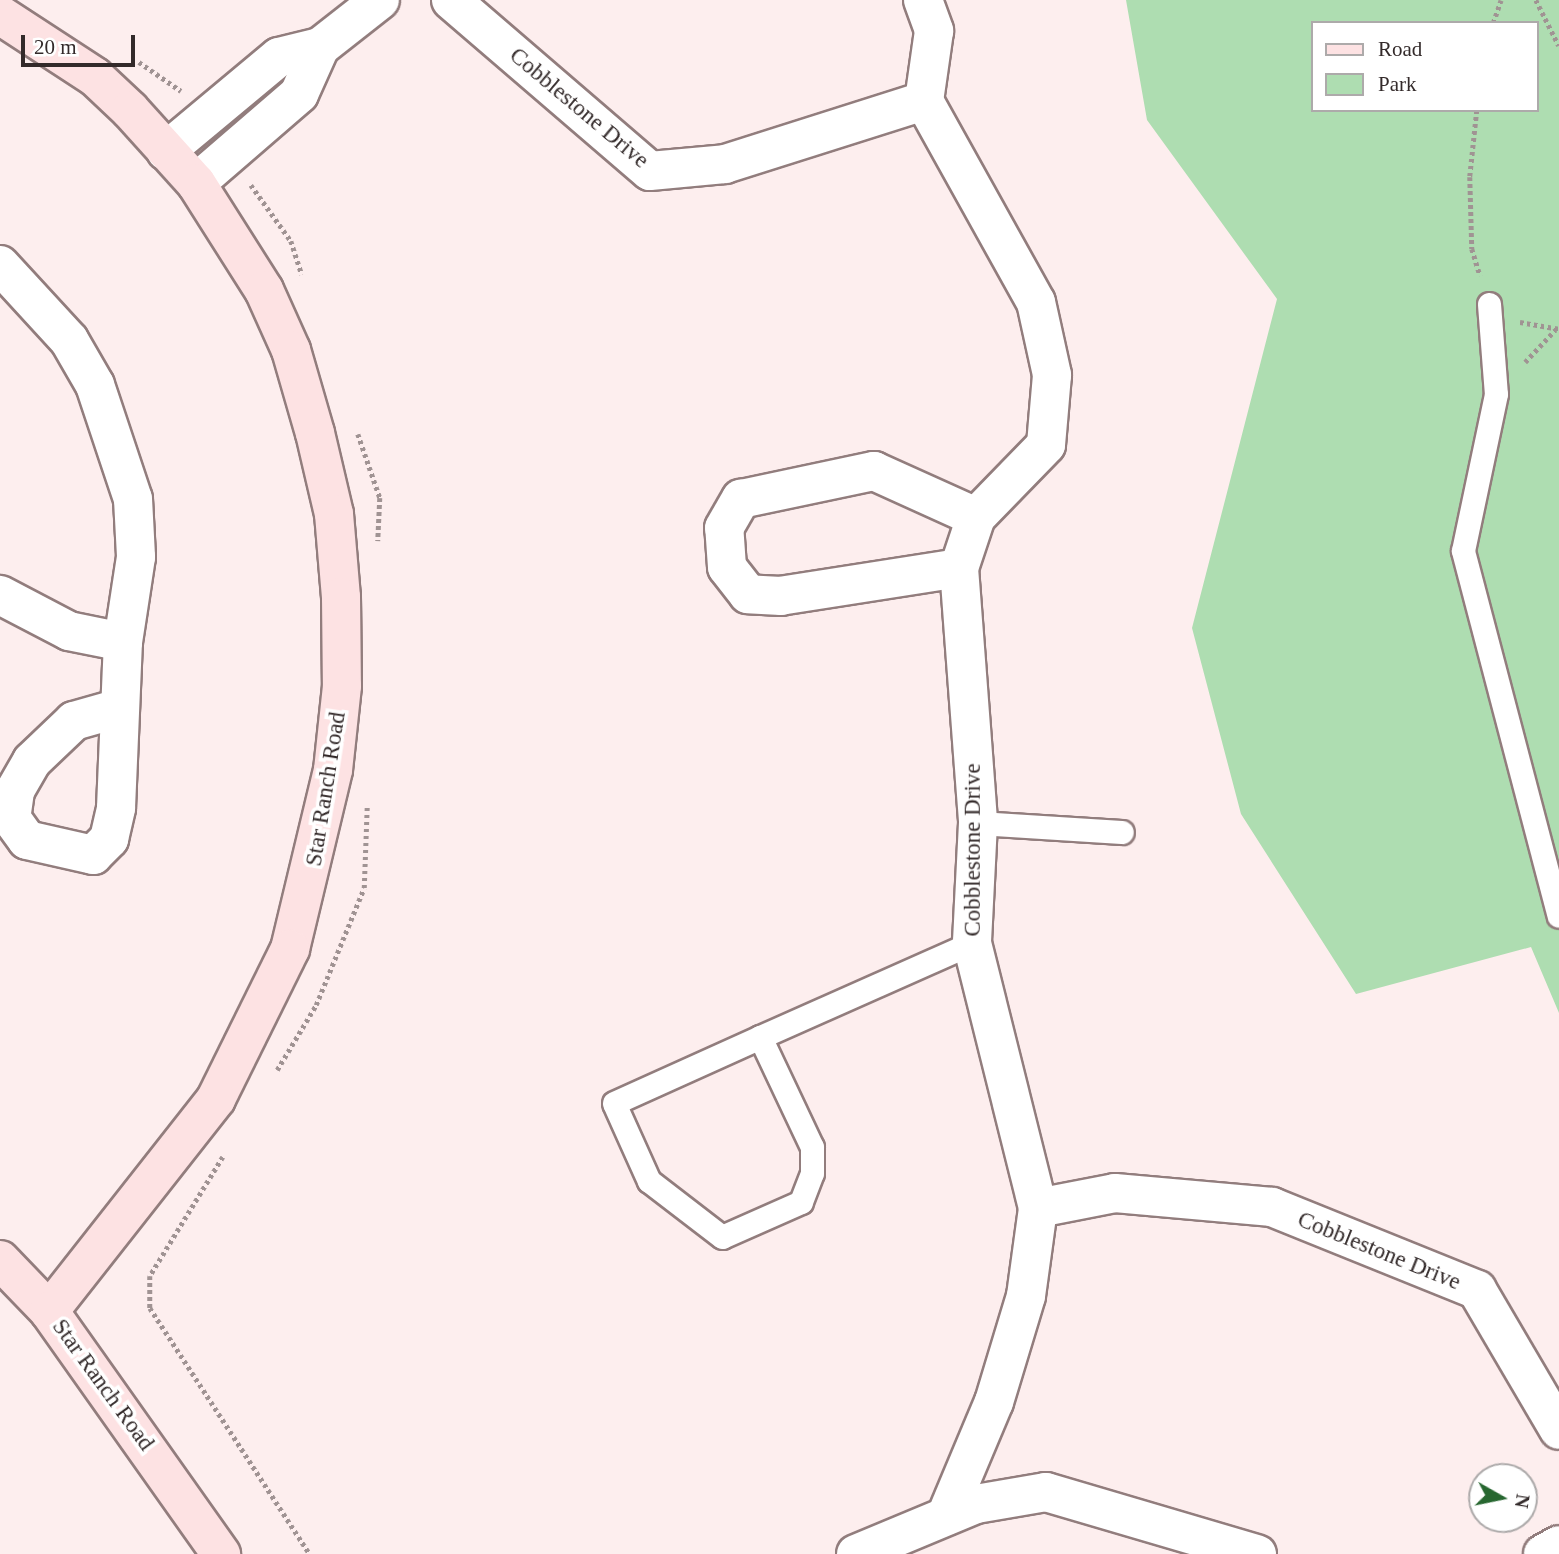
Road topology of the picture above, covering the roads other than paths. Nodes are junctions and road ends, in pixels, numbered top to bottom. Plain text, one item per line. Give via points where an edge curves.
1 (380, 0) edge
2 (451, 0) edge
3 (923, 0) edge
4 (0, 15) edge
5 (320, 47) junction
6 (924, 101) junction
7 (166, 150) junction
8 (196, 183) junction
9 (0, 265) edge
10 (1489, 304) road end
11 (976, 517) junction
12 (959, 568) junction
13 (0, 594) edge
14 (123, 642) junction
15 (116, 709) dead end
16 (978, 823) junction
17 (1122, 832) dead end
18 (1559, 916) edge
19 (972, 943) junction
20 (761, 1037) junction
21 (1038, 1208) junction
22 (0, 1260) edge
23 (49, 1311) junction
24 (1559, 1430) edge
25 (946, 1516) junction
26 (1559, 1545) edge
27 (897, 1546) edge
28 (221, 1554) edge
29 (856, 1554) edge
30 (1257, 1554) edge
31 (1543, 1554) edge

1 - 5 street
2 - 6 street, Cobblestone Drive via 650,172 725,164
3 - 6 street via 934,32
4 - 7 street, Star Ranch Road via 95,77
5 - 7 street via 279,57
5 - 8 street via 299,94
6 - 11 street, Cobblestone Drive via 1037,302 1052,375 1046,445
7 - 8 street, Star Ranch Road
8 - 23 street, Star Ranch Road via 264,290 291,350 334,514 342,686 333,770 290,949 251,1035 216,1099
9 - 14 street via 69,340 118,442 133,499 136,557
10 - 18 lane via 1496,394 1463,551
11 - 12 street, Cobblestone Drive
11 - 12 street via 874,471 741,499 724,528 727,567 748,594 781,596
12 - 16 street, Cobblestone Drive
13 - 14 street via 69,631
14 - 15 street
16 - 17 lane
16 - 19 street, Cobblestone Drive
19 - 20 lane
19 - 21 street, Cobblestone Drive
20 - 20 lane via 614,1103 649,1181 722,1237 800,1202 812,1173 813,1147
21 - 24 street, Cobblestone Drive via 1115,1192 1272,1208 1477,1290
21 - 25 street, Cobblestone Drive via 1026,1296 994,1402
22 - 23 street
23 - 28 street, Star Ranch Road
25 - 27 street
25 - 30 street via 976,1504 1046,1492
26 - 31 street
27 - 29 street

